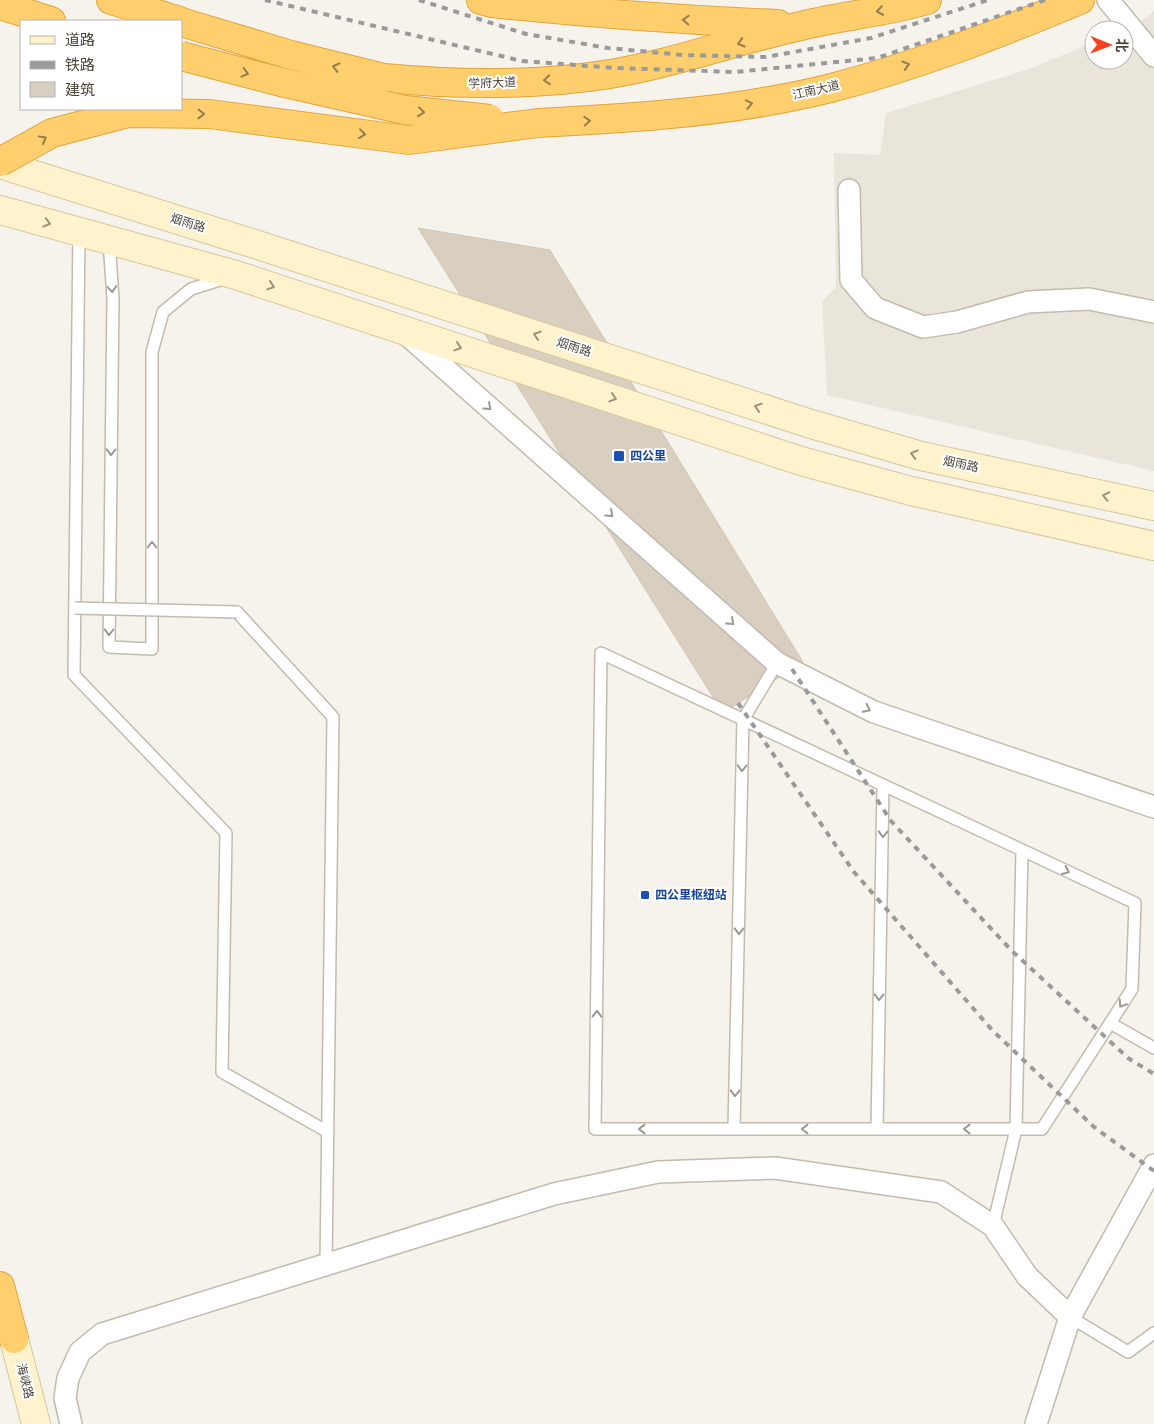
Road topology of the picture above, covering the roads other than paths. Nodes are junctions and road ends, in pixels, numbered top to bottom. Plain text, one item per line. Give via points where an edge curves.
1 (111, 0) edge
2 (481, 0) edge
3 (927, 0) edge
4 (1080, 0) edge
5 (1108, 0) edge
6 (0, 5) edge
7 (48, 20) edge
8 (178, 20) edge
9 (182, 21) edge
10 (805, 25) junction
11 (182, 56) edge
12 (1154, 56) edge
13 (538, 123) junction
14 (0, 163) edge
15 (849, 190) dead end
16 (0, 210) edge
17 (79, 232) junction
18 (109, 241) junction
19 (236, 275) junction
20 (1154, 312) edge
21 (400, 328) junction
22 (1154, 506) edge
23 (1154, 546) edge
24 (75, 608) junction
25 (777, 663) junction
26 (743, 720) junction
27 (883, 786) junction
28 (1154, 807) edge
29 (1022, 850) junction
30 (1110, 1023) junction
31 (1154, 1048) edge
32 (734, 1129) junction
33 (877, 1129) junction
34 (1016, 1129) junction
35 (328, 1132) junction
36 (1154, 1165) edge
37 (993, 1226) junction
38 (326, 1265) junction
39 (0, 1286) edge
40 (1070, 1317) junction
41 (1154, 1333) edge
42 (14, 1339) joint
43 (36, 1424) edge
44 (71, 1424) edge
45 (1036, 1424) edge

1 - 8 highway, 学府大道
10 -> 2 highway via 682,20
3 -> 10 highway via 901,8
13 -> 4 highway, 江南大道 via 627,118 734,106 827,88 999,34
5 - 12 street
6 - 7 highway
10 -> 9 highway, 学府大道, bridge via 716,50 610,74 452,84 384,78 291,55
11 -> 13 highway, bridge via 405,110
14 -> 13 highway, bridge via 52,133 128,113 209,114 409,140
22 -> 14 main road, 烟雨路 via 921,456 811,424
15 - 20 street via 851,280 875,308 923,327 957,322 1028,302 1089,299
16 -> 17 main road
17 - 18 main road
17 - 24 lane
18 - 19 main road
18 -> 19 lane via 113,299 109,647 152,649 152,352 164,312 191,289
19 -> 21 main road
21 -> 23 main road via 801,461 911,492
21 -> 25 street
24 - 35 lane via 74,675 226,833 222,1072
24 - 35 lane, bridge via 237,612 333,718
25 - 26 lane
25 -> 28 street via 874,712
26 - 27 lane
26 -> 32 lane
32 -> 26 lane via 595,1129 601,653
27 - 29 lane
27 -> 33 lane
29 -> 30 lane via 1135,903 1132,989
29 - 34 lane
30 - 31 lane
30 - 34 lane via 1042,1129
33 -> 32 lane
34 -> 33 lane
34 - 37 lane
35 - 38 lane
36 - 40 street
37 - 38 street via 941,1192 775,1168 658,1172 554,1194
37 - 40 street via 1027,1276
38 - 44 street via 102,1334 80,1352 68,1378 64,1398
39 - 42 highway
40 - 41 lane via 1128,1352
40 - 45 street
42 - 43 main road, 海峡路

